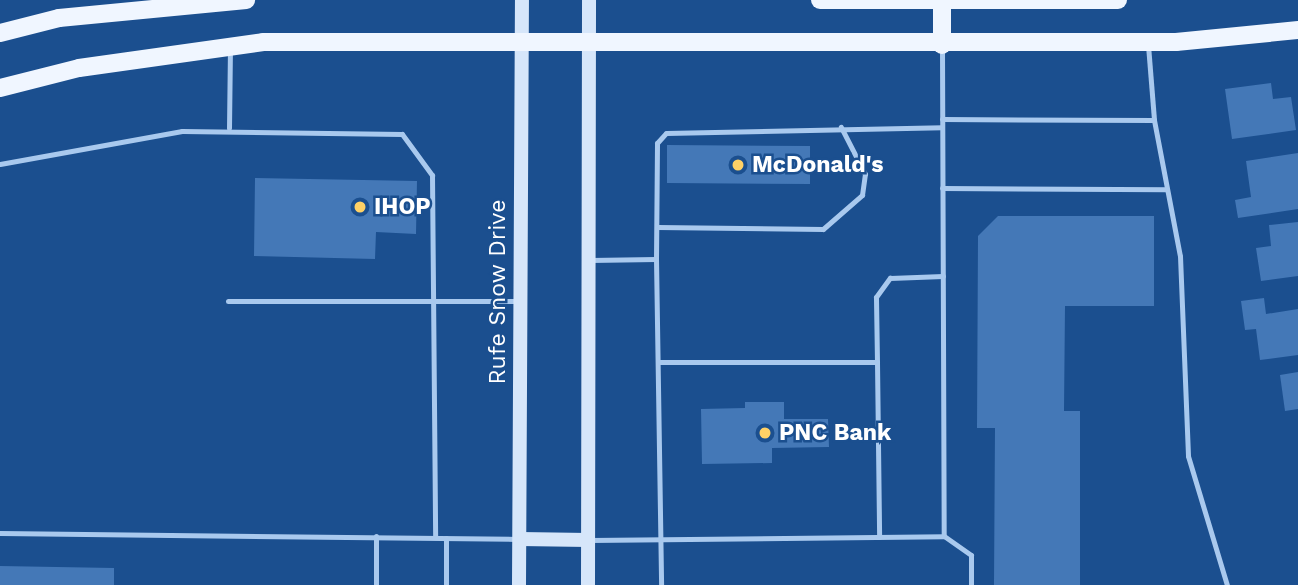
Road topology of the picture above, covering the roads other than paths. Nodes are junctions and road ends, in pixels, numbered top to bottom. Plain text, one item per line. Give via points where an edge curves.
1 (246, 0) edge
2 (522, 0) edge
3 (589, 0) edge
4 (820, 0) edge
5 (1118, 0) edge
6 (942, 1) edge
7 (1298, 30) edge
8 (0, 33) edge
9 (522, 41) junction
10 (1148, 42) junction
11 (589, 43) junction
12 (942, 45) junction
13 (230, 47) junction
14 (0, 88) edge
15 (942, 119) junction
16 (1154, 120) junction
17 (841, 127) junction
18 (942, 127) junction
19 (229, 128) junction
20 (0, 164) edge
21 (942, 188) junction
22 (1167, 189) junction
23 (657, 226) junction
24 (656, 259) junction
25 (588, 260) junction
26 (943, 276) junction
27 (433, 301) junction
28 (521, 301) junction
29 (228, 302) dead end
30 (660, 362) junction
31 (877, 362) junction
32 (0, 533) edge
33 (376, 536) junction
34 (944, 536) junction
35 (435, 537) junction
36 (879, 537) junction
37 (446, 538) junction
38 (520, 539) junction
39 (662, 539) junction
40 (588, 540) junction
41 (376, 585) edge
42 (446, 585) edge
43 (519, 585) edge
44 (588, 585) edge
45 (661, 585) edge
46 (971, 585) edge
47 (1227, 585) edge

1 - 8 main road via 59,18
2 - 9 main road, Rufe Snow Drive
3 - 11 main road
4 - 6 main road
5 - 6 main road
6 - 12 main road
7 - 10 main road
9 - 11 main road
9 - 13 main road
9 - 28 main road, Rufe Snow Drive
10 - 12 main road
10 - 16 lane
11 - 12 main road
11 - 25 main road
12 - 15 lane
13 - 14 main road via 79,68
13 - 19 lane
15 - 16 lane
15 - 18 lane
16 - 22 lane
17 - 18 lane
17 - 23 lane via 666,133 657,143
17 - 23 lane via 865,174 862,195 823,229
18 - 21 lane
19 - 20 lane via 94,144
19 - 27 lane via 402,134 432,175
21 - 22 lane
21 - 26 lane
22 - 47 lane via 1180,256 1188,456
23 - 24 lane
24 - 25 lane
24 - 30 lane
25 - 40 main road
26 - 31 lane via 890,278 876,297
26 - 34 lane
27 - 28 lane
27 - 29 lane
27 - 35 lane
28 - 38 main road, Rufe Snow Drive
30 - 31 lane
30 - 39 lane
31 - 36 lane
32 - 33 lane
33 - 35 lane
33 - 41 lane
34 - 36 lane
34 - 46 lane via 971,555
35 - 37 lane
36 - 39 lane
37 - 38 lane
37 - 42 lane
38 - 40 main road
38 - 43 main road, Rufe Snow Drive
39 - 40 lane
39 - 45 lane
40 - 44 main road

